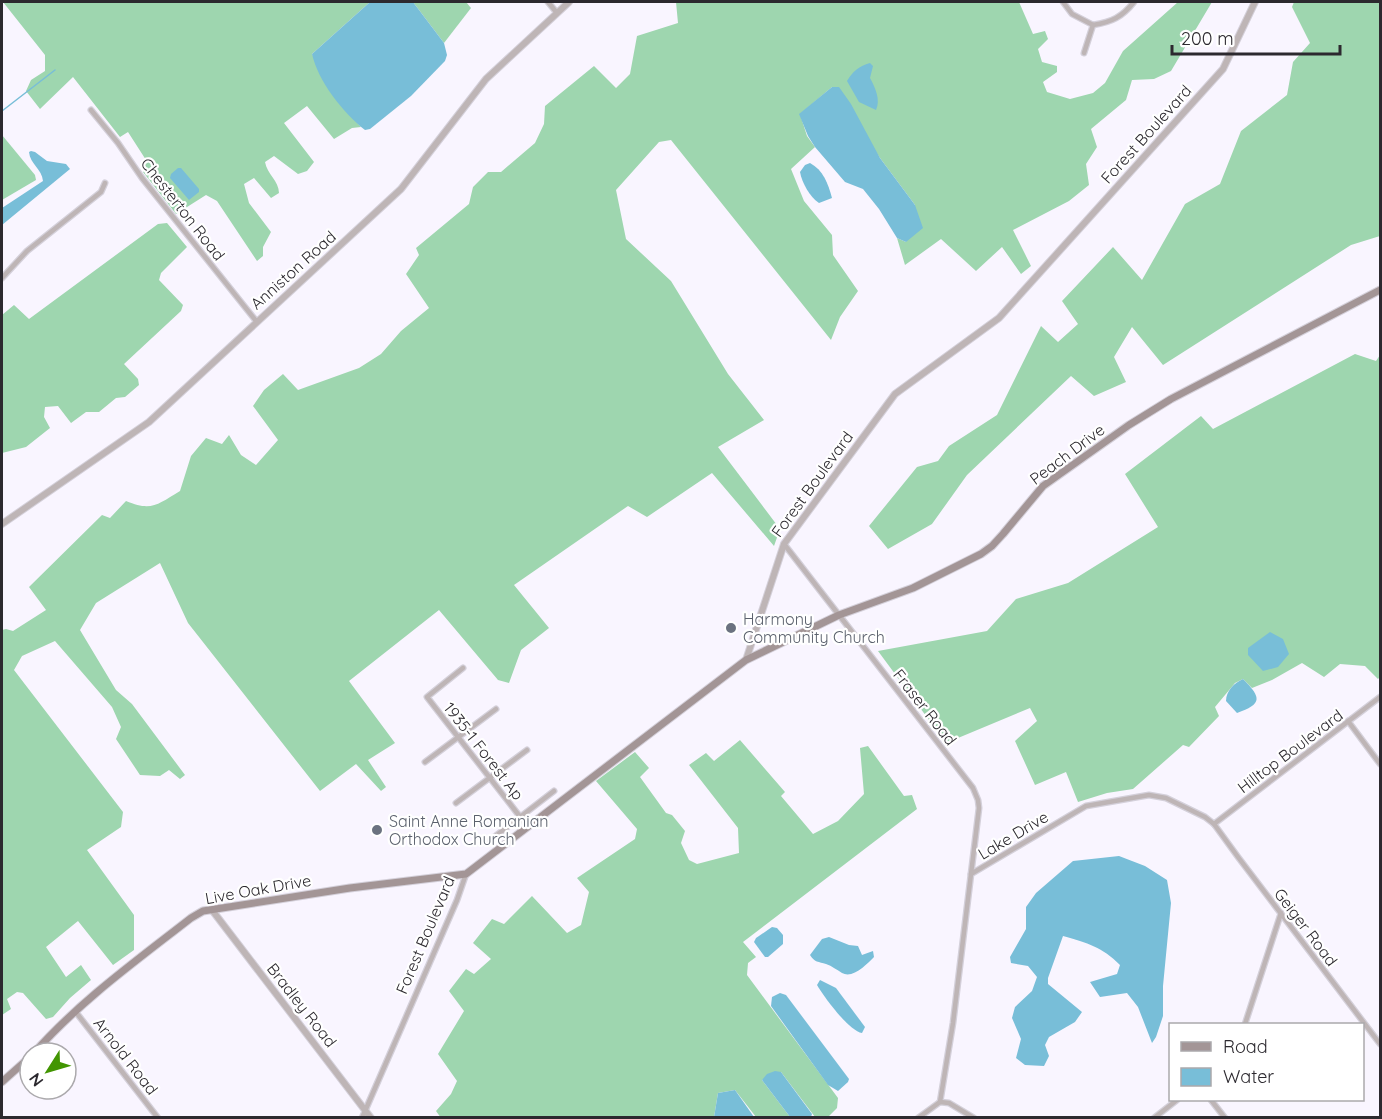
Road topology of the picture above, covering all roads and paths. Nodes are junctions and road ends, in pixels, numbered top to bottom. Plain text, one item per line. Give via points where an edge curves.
1 (548, 2) edge
2 (569, 2) edge
3 (1063, 2) edge
4 (1134, 2) edge
5 (1255, 2) edge
6 (557, 13) junction
7 (1094, 25) junction
8 (1084, 53) dead end
9 (91, 110) dead end
10 (105, 183) dead end
11 (2, 278) edge
12 (1380, 290) edge
13 (257, 322) junction
14 (2, 524) edge
15 (784, 544) junction
16 (839, 615) junction
17 (746, 660) junction
18 (463, 668) dead end
19 (1380, 697) edge
20 (496, 709) dead end
21 (1348, 722) junction
22 (458, 737) junction
23 (527, 750) dead end
24 (425, 762) dead end
25 (1380, 765) edge
26 (490, 778) junction
27 (554, 791) dead end
28 (456, 803) dead end
29 (520, 817) junction
30 (1214, 824) junction
31 (528, 827) junction
32 (489, 841) dead end
33 (466, 874) junction
34 (971, 874) junction
35 (212, 910) junction
36 (1281, 913) junction
37 (75, 1010) junction
38 (1245, 1023) edge
39 (45, 1041) edge
40 (1380, 1044) edge
41 (18, 1068) edge
42 (2, 1082) edge
43 (1176, 1101) edge
44 (1212, 1101) edge
45 (940, 1102) junction
46 (365, 1110) junction
47 (158, 1118) edge
48 (362, 1118) edge
49 (371, 1118) edge
50 (918, 1118) edge
51 (974, 1118) edge
52 (1154, 1118) edge
53 (1224, 1118) edge

1 - 6 street
2 - 6 street, Anniston Road
3 - 7 street via 1072,14
4 - 7 street via 1119,18
5 - 15 street, Forest Boulevard via 1223,69 999,318 895,394
6 - 13 street, Anniston Road via 486,79 401,189
7 - 8 street
9 - 13 street, Chesterton Road
10 - 11 street via 101,192 27,251
12 - 16 main road, Peach Drive via 1171,399 1129,425 1043,486 981,554 913,588
13 - 14 street, Anniston Road via 136,432
15 - 16 street, Fraser Road
15 - 17 street, Forest Boulevard
16 - 17 main road, Peach Drive
16 - 34 street, Fraser Road via 976,794 979,808
17 - 31 main road, Forest Boulevard
18 - 22 street, 1935-1 Forest Ap via 427,697
19 - 21 street, Hilltop Boulevard
20 - 22 street
21 - 25 street
21 - 30 street, Hilltop Boulevard
22 - 24 street
22 - 26 street, 1935-1 Forest Ap
23 - 26 street
26 - 28 street
26 - 29 street, 1935-1 Forest Ap
27 - 29 street
29 - 31 street, 1935-1 Forest Ap
29 - 32 street
30 - 34 street, Lake Drive via 1156,795 1098,803
30 - 36 street, Geiger Road
31 - 33 main road, Forest Boulevard
33 - 35 main road, Live Oak Drive
33 - 46 street, Forest Boulevard
34 - 45 street, Lake Drive
35 - 37 main road, Live Oak Drive via 191,918
35 - 46 street, Bradley Road
36 - 38 street
36 - 40 street, Geiger Road
37 - 39 main road, Live Oak Drive
37 - 47 street, Arnold Road
41 - 42 main road
43 - 52 street
44 - 53 street
45 - 50 street
45 - 51 street
46 - 48 street, Forest Boulevard
46 - 49 street, Bradley Road

